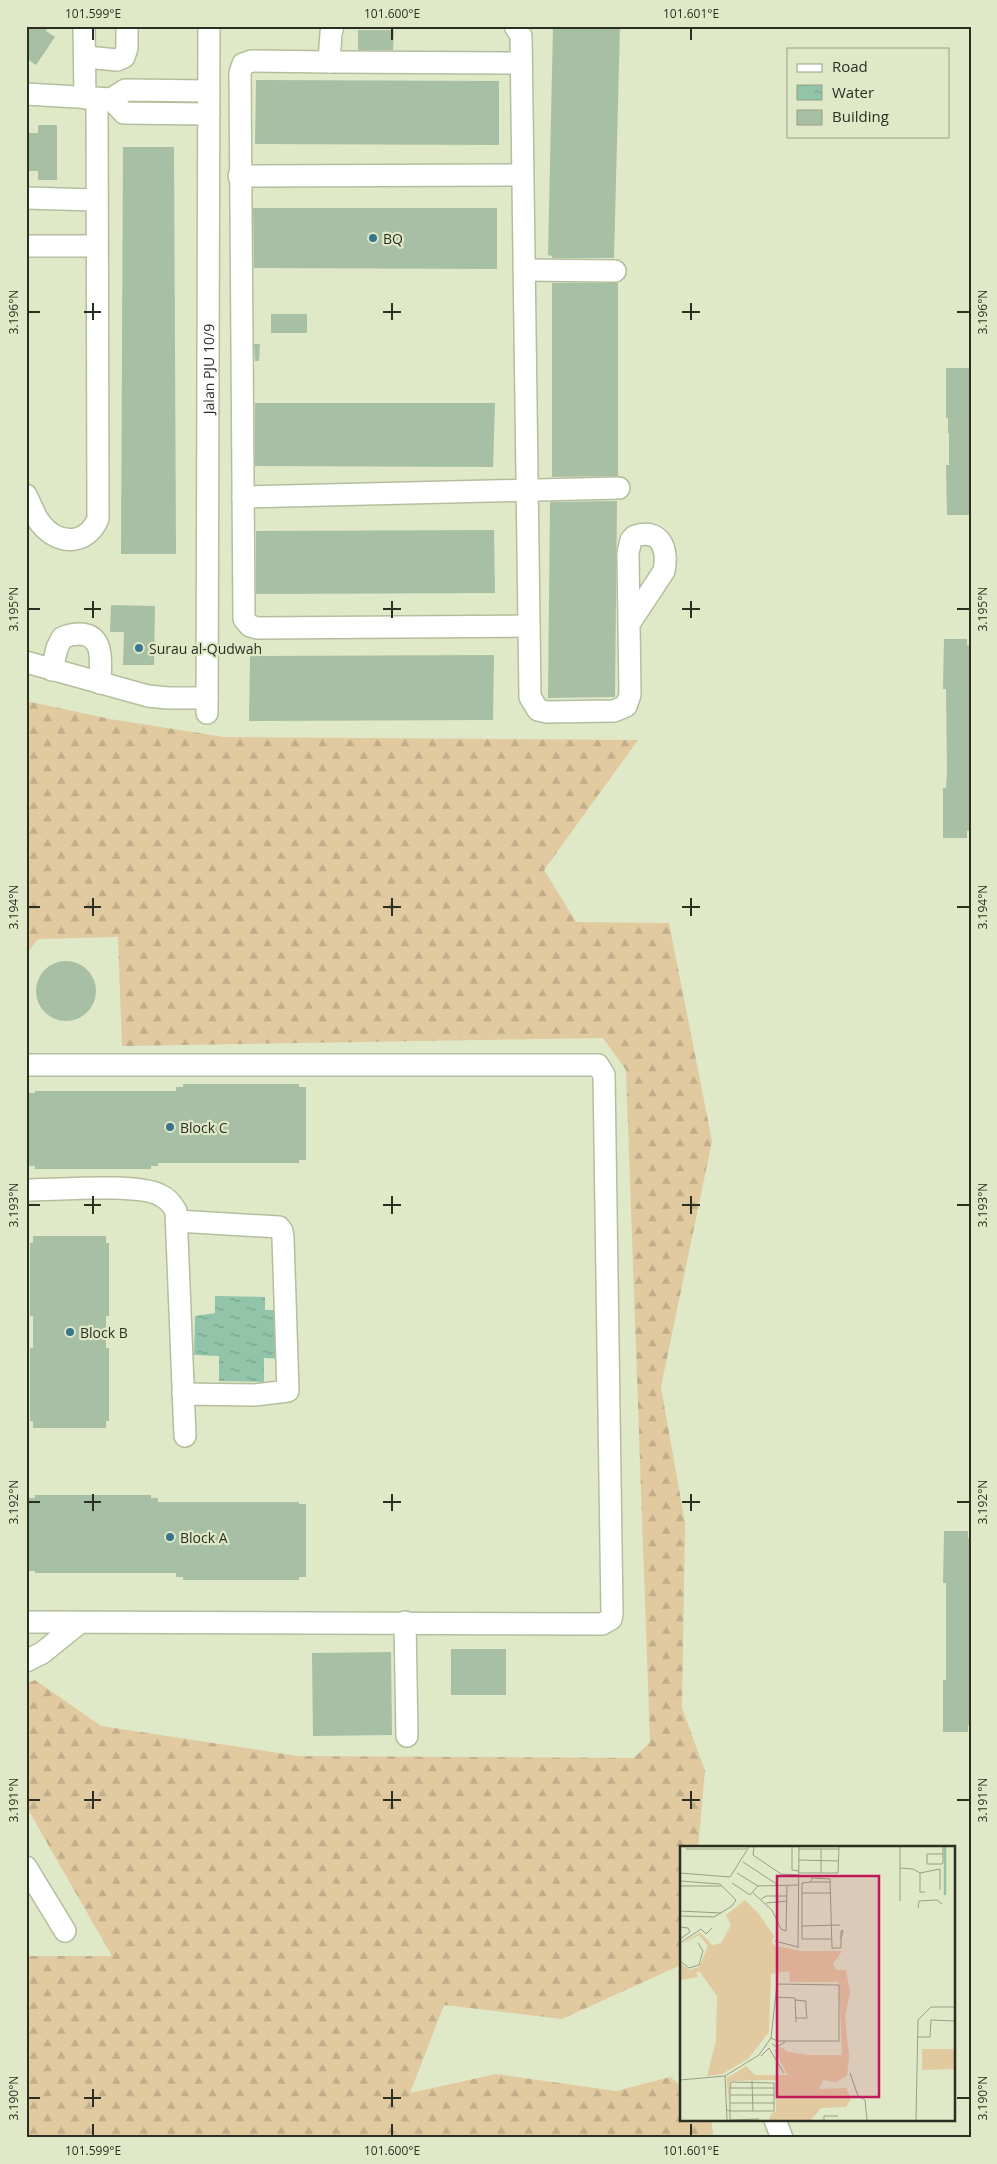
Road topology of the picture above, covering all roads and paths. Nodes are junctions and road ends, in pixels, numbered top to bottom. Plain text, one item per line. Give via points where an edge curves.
1 (84, 26) edge
2 (127, 26) edge
3 (209, 26) edge
4 (334, 26) edge
5 (515, 26) edge
6 (86, 57) junction
7 (329, 62) junction
8 (521, 64) junction
9 (26, 94) edge
10 (98, 98) junction
11 (208, 102) junction
12 (239, 102) junction
13 (522, 175) junction
14 (239, 176) junction
15 (26, 198) edge
16 (95, 200) junction
17 (26, 246) edge
18 (96, 246) junction
19 (524, 270) junction
20 (616, 271) dead end
21 (619, 488) dead end
22 (527, 492) junction
23 (26, 495) edge
24 (243, 497) junction
25 (629, 624) dead end
26 (529, 626) junction
27 (26, 662) edge
28 (52, 670) junction
29 (100, 683) junction
30 (26, 1065) edge
31 (26, 1190) edge
32 (177, 1221) junction
33 (183, 1394) junction
34 (185, 1436) dead end
35 (26, 1622) edge
36 (404, 1622) junction
37 (78, 1624) junction
38 (26, 1661) edge
39 (408, 1736) dead end
40 (26, 1867) edge
41 (65, 1932) dead end
42 (777, 2122) edge
43 (782, 2138) edge

1 - 6 street
2 - 6 street via 124,57 117,60
3 - 11 street, Jalan PJU 10/9
4 - 7 street
5 - 8 street via 521,36
6 - 10 street
7 - 8 street
7 - 12 street via 252,61 243,64
8 - 13 street
9 - 10 street
10 - 11 street via 125,90
10 - 16 street
11 - 12 street
11 - 29 street, Jalan PJU 10/9 via 207,705 148,696
12 - 14 street
13 - 14 street
13 - 19 street
14 - 24 street
15 - 16 street
16 - 18 street
17 - 18 street
18 - 23 street via 98,519 92,532 82,539 71,540 51,533 40,523
19 - 20 street
19 - 22 street
21 - 22 street
22 - 24 street
22 - 26 street
24 - 26 street via 244,619 250,626
25 - 26 street via 630,695 626,706 614,711 538,710 530,697
27 - 28 street
28 - 29 street
28 - 29 street via 62,638 73,634 90,636 100,650
30 - 36 street via 593,1064 602,1069 611,1619 602,1624
31 - 32 street via 150,1191 171,1203
32 - 33 street
32 - 33 street via 278,1227 283,1238 286,1298 288,1391 255,1395
33 - 34 street
35 - 37 street
36 - 37 street
36 - 39 street
37 - 38 street
40 - 41 street
42 - 43 street

